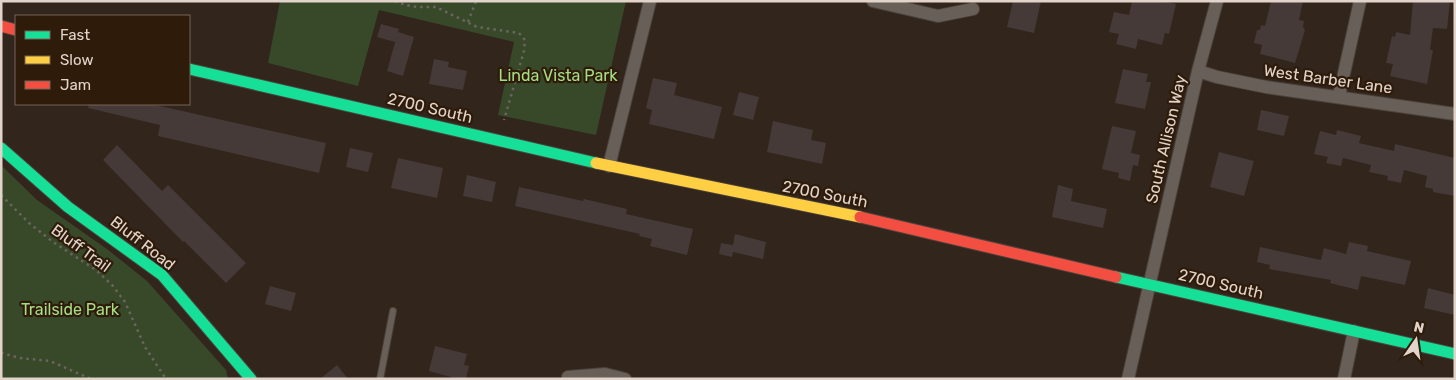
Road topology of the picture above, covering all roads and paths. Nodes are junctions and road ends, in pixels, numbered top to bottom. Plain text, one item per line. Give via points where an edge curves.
1 (395, 1) edge
2 (476, 1) edge
3 (650, 1) edge
4 (873, 1) edge
5 (1217, 1) edge
6 (1360, 1) edge
7 (973, 9) dead end
8 (468, 22) junction
9 (1, 26) edge
10 (15, 30) edge
11 (190, 70) edge
12 (1198, 71) junction
13 (1339, 96) junction
14 (1455, 114) edge
15 (504, 120) dead end
16 (1, 148) edge
17 (609, 166) junction
18 (1, 195) edge
19 (1149, 284) junction
20 (393, 311) dead end
21 (1354, 331) junction
22 (1, 353) edge
23 (1455, 354) edge
24 (568, 377) dead end
25 (91, 379) edge
26 (166, 379) edge
27 (251, 379) edge
28 (380, 379) edge
29 (625, 379) edge
30 (1128, 379) edge
31 (1344, 379) edge

1 - 8 path via 417,7 436,7
2 - 8 path
3 - 17 street
4 - 7 street via 938,16
5 - 12 street, South Allison Way
6 - 13 street
8 - 15 path via 477,27 519,33 525,40
9 - 10 main road
11 - 17 main road, 2700 South
12 - 13 street, West Barber Lane via 1266,87
12 - 19 street, South Allison Way
13 - 14 street, West Barber Lane
16 - 27 main road, Bluff Road via 68,207 162,275
17 - 19 main road, 2700 South via 884,222
18 - 26 path, Bluff Trail via 29,223 96,270 113,286 125,302 145,347
19 - 21 main road, 2700 South
19 - 30 street, South Allison Way
20 - 28 lane
21 - 23 main road, 2700 South
21 - 31 street
22 - 25 path via 50,361
24 - 29 street via 605,374

